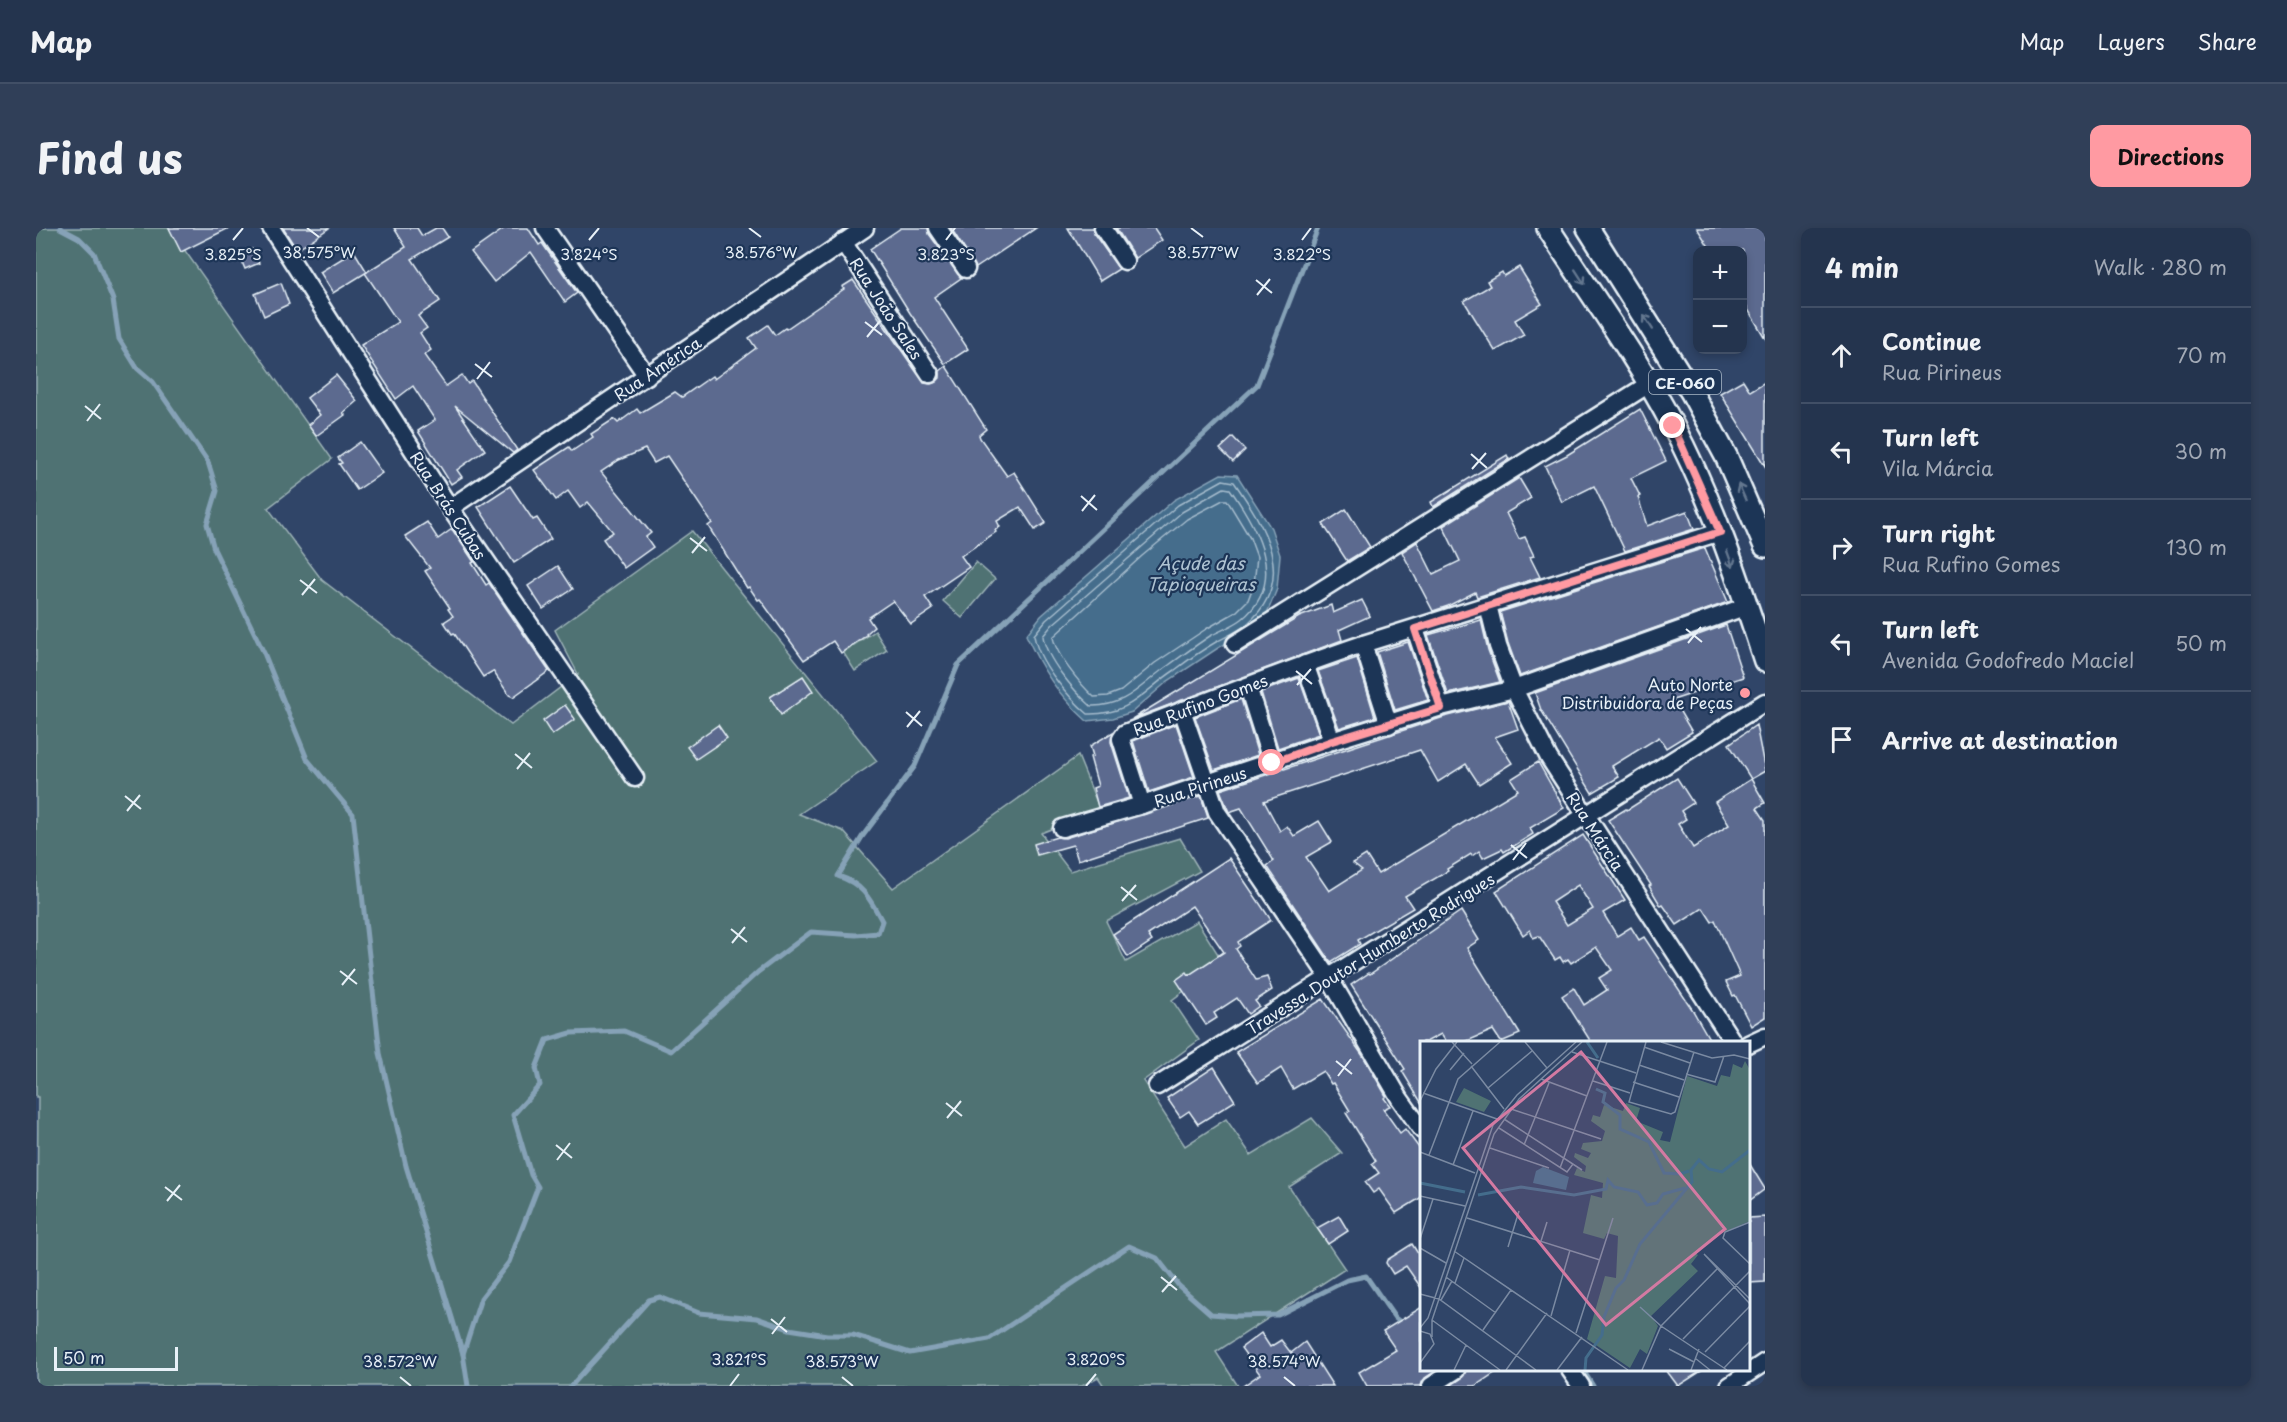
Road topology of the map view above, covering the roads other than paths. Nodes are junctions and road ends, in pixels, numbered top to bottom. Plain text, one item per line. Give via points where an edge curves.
1 (272, 228) edge
2 (545, 228) edge
3 (865, 228) edge
4 (938, 228) edge
5 (1103, 228) edge
6 (1548, 228) edge
7 (1588, 228) edge
8 (843, 242) junction
9 (1125, 261) dead end
10 (966, 269) dead end
11 (930, 374) dead end
12 (647, 376) junction
13 (1649, 384) junction
14 (450, 508) junction
15 (1720, 532) junction
16 (1765, 546) edge
17 (1488, 605) junction
18 (1748, 606) junction
19 (1415, 629) junction
20 (1235, 644) dead end
21 (1364, 644) junction
22 (1765, 661) edge
23 (1305, 664) junction
24 (1248, 687) junction
25 (1514, 689) junction
26 (1765, 702) edge
27 (1441, 708) junction
28 (1182, 710) junction
29 (1389, 724) junction
30 (1332, 741) junction
31 (1272, 763) junction
32 (634, 778) dead end
33 (1206, 783) junction
34 (1142, 806) junction
35 (1587, 816) junction
36 (1062, 828) dead end
37 (1330, 979) junction
38 (1765, 1036) edge
39 (1732, 1041) edge
40 (1750, 1044) edge
41 (1157, 1086) dead end
42 (1420, 1127) edge
43 (1765, 1362) edge
44 (1454, 1371) edge
45 (1571, 1371) edge
46 (1431, 1386) edge
47 (1581, 1386) edge
48 (1729, 1386) edge

1 - 14 street, Rua Brás Cubas
2 - 12 street
3 - 8 street, Rua América
4 - 10 street
5 - 9 street
6 -> 13 main road, CE-060
16 -> 7 main road, CE-060 via 1727,458 1692,393
8 - 11 street, Rua João Sales
8 - 12 street, Rua América
12 - 14 street, Rua América
13 - 15 main road, CE-060 via 1673,426
13 - 20 street
14 - 32 street, Rua Brás Cubas
15 - 17 street, Rua Rufino Gomes
15 -> 18 main road, CE-060
17 - 19 street, Rua Rufino Gomes
17 - 25 street, Rua Márcia
18 - 22 main road, CE-060
18 - 25 street, Rua Pirineus
19 - 21 street, Rua Rufino Gomes
19 - 27 street
21 - 23 street, Rua Rufino Gomes
21 - 29 street
23 - 24 street, Rua Rufino Gomes
23 - 30 street
24 - 28 street, Rua Rufino Gomes
24 - 31 street
25 - 27 street, Rua Pirineus
25 - 35 street, Rua Márcia via 1549,758
26 - 35 street, Travessa Doutor Humberto Rodrigues
27 - 29 street, Rua Pirineus
28 - 33 street
28 - 34 street, Rua Rufino Gomes via 1125,733 1120,739
29 - 30 street, Rua Pirineus
30 - 31 street, Rua Pirineus
31 - 33 street, Rua Pirineus
33 - 34 street, Rua Pirineus
33 - 37 street via 1217,812
34 - 36 street, Rua Pirineus
35 - 37 street, Travessa Doutor Humberto Rodrigues
35 - 39 street, Rua Márcia
37 - 41 street, Travessa Doutor Humberto Rodrigues
37 - 42 street
38 - 40 street
43 - 48 street
44 - 46 street
45 - 47 street

